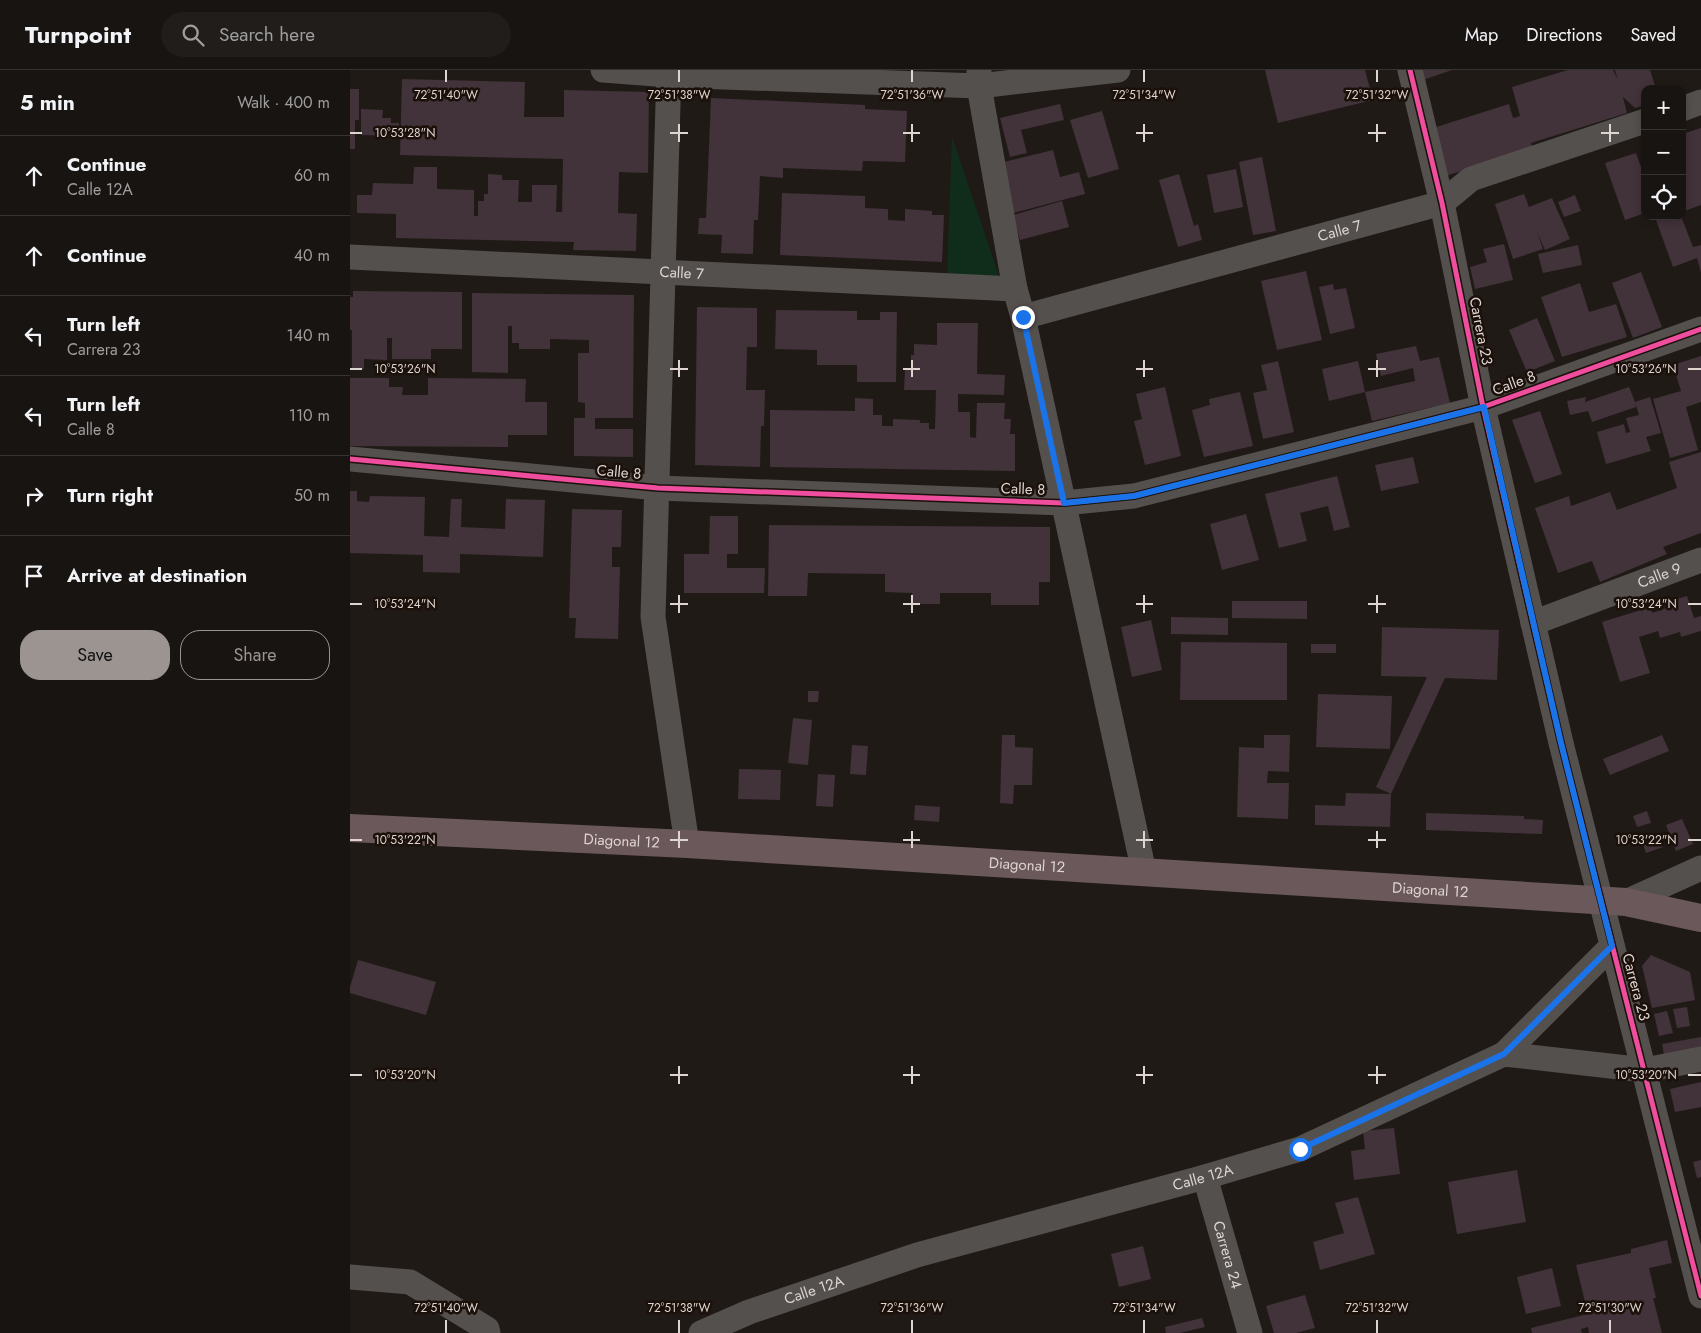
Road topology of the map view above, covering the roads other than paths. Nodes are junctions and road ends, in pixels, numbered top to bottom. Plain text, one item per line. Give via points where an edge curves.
1 (603, 70) edge
2 (1118, 70) edge
3 (1410, 70) edge
4 (669, 72) edge
5 (979, 78) edge
6 (1701, 102) edge
7 (1686, 108) edge
8 (1641, 122) edge
9 (1442, 204) junction
10 (350, 257) edge
11 (664, 272) junction
12 (1016, 289) junction
13 (1023, 317) junction
14 (1701, 329) edge
15 (1484, 407) junction
16 (350, 459) edge
17 (658, 488) junction
18 (1064, 503) junction
19 (1701, 560) edge
20 (1533, 623) junction
21 (350, 828) edge
22 (687, 844) junction
23 (1701, 868) edge
24 (1144, 872) junction
25 (1613, 901) junction
26 (1701, 918) edge
27 (1612, 946) junction
28 (1504, 1054) junction
29 (1701, 1059) edge
30 (1645, 1070) junction
31 (1205, 1177) junction
32 (350, 1277) edge
33 (1701, 1296) edge
34 (488, 1333) edge
35 (701, 1333) edge
36 (1250, 1333) edge

1 - 4 street
2 - 5 street
3 - 9 street, Carrera 23
4 - 5 street
4 - 11 street
5 - 12 street
6 - 7 street
8 - 9 street, Calle 7 via 1471,179
9 - 13 street, Calle 7
9 - 15 street, Carrera 23
10 - 11 street, Calle 7
11 - 12 street, Calle 7
11 - 17 street
12 - 13 street
13 - 18 street
14 - 15 street, Calle 8
15 - 18 street, Calle 8 via 1134,496
15 - 20 street, Carrera 23
16 - 17 street, Calle 8
17 - 18 street, Calle 8
17 - 22 street via 654,617
18 - 24 street
19 - 20 street, Calle 9
20 - 25 street, Carrera 23
21 - 22 highway, Diagonal 12
22 - 24 highway, Diagonal 12
23 - 25 street
24 - 25 highway, Diagonal 12
25 - 26 highway, Diagonal 12
25 - 27 street, Carrera 23
27 - 28 street
27 - 30 street, Carrera 23
28 - 30 street
28 - 31 street, Calle 12A via 1300,1149
29 - 30 street
30 - 33 street, Carrera 23
31 - 35 street, Calle 12A via 917,1255 749,1312
31 - 36 street, Carrera 24
32 - 34 street via 410,1282 487,1329

